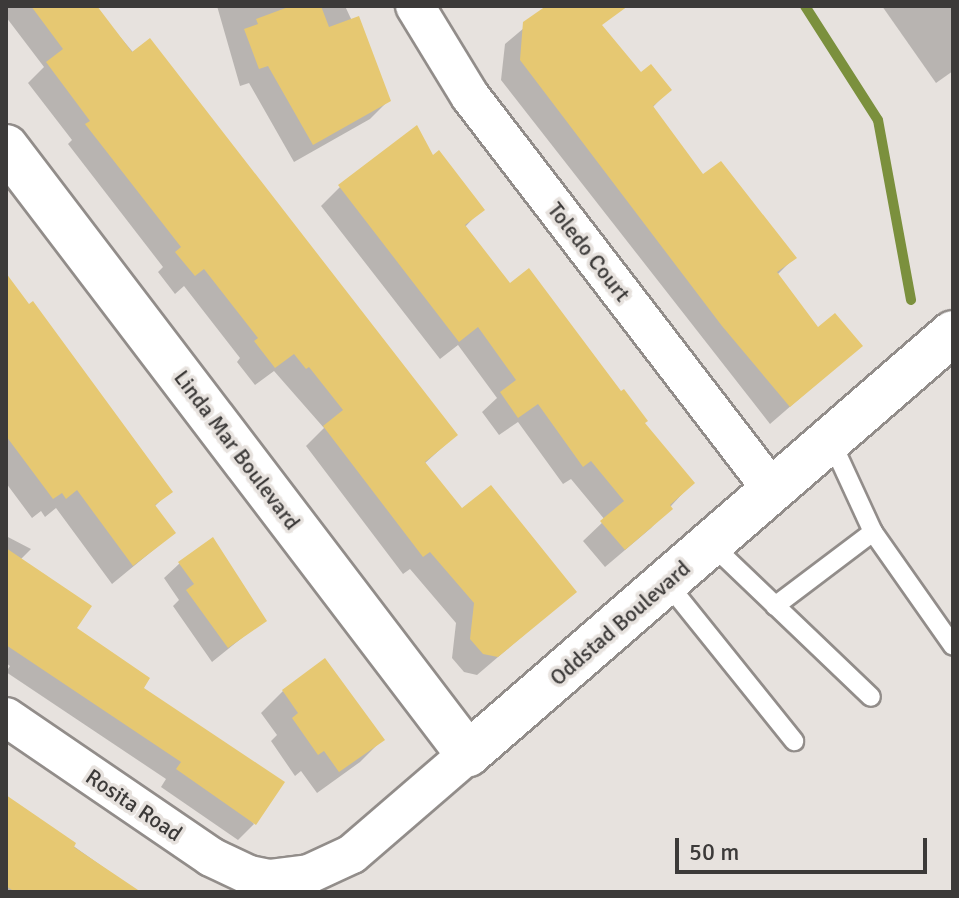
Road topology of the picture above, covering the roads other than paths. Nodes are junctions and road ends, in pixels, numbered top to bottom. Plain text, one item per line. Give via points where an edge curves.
1 (415, 6) edge
2 (6, 147) edge
3 (953, 333) edge
4 (831, 441) junction
5 (773, 491) junction
6 (873, 532) junction
7 (711, 544) junction
8 (667, 583) junction
9 (775, 606) junction
10 (953, 646) edge
11 (871, 697) dead end
12 (6, 717) edge
13 (794, 741) dead end
14 (468, 754) junction
15 (312, 883) edge
16 (270, 886) edge

1 - 5 street, Toledo Court via 470,96
2 - 14 street, Linda Mar Boulevard
3 - 4 street, Oddstad Boulevard
4 - 5 street, Oddstad Boulevard
4 - 6 lane
5 - 7 street, Oddstad Boulevard
6 - 9 lane
6 - 10 lane
7 - 8 street, Oddstad Boulevard
7 - 9 lane
8 - 13 lane
8 - 14 street, Oddstad Boulevard
9 - 11 lane
12 - 16 street, Rosita Road via 211,857
14 - 15 street, Oddstad Boulevard
15 - 16 street, Oddstad Boulevard

